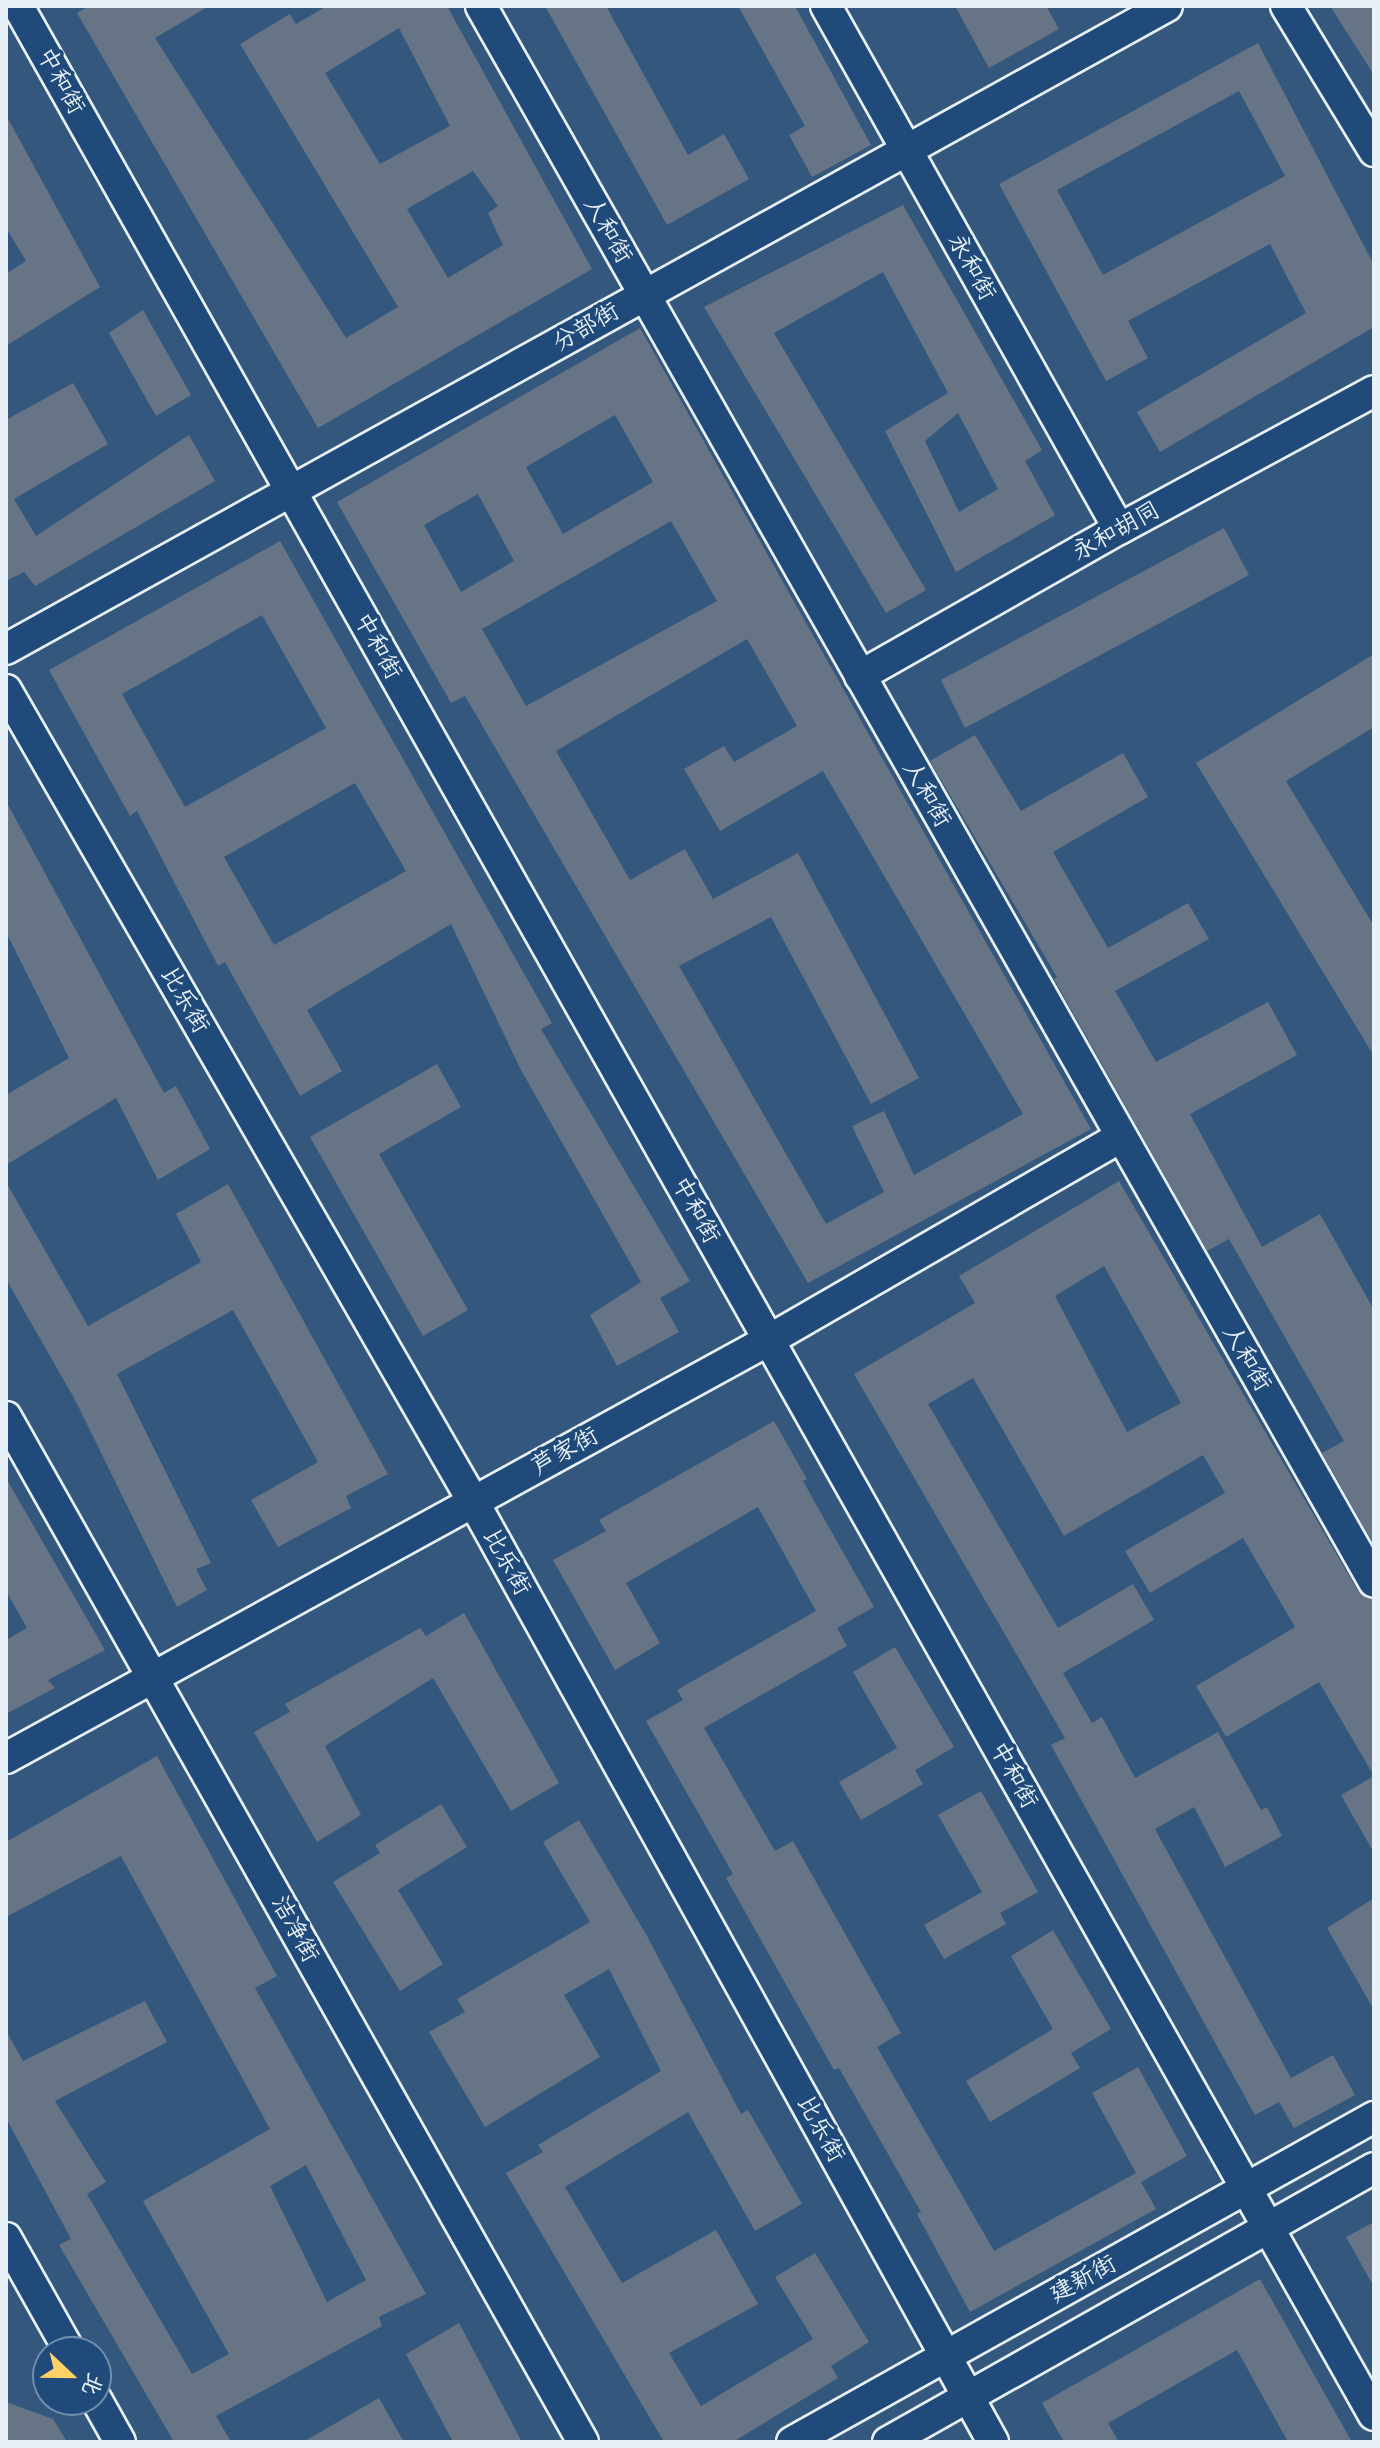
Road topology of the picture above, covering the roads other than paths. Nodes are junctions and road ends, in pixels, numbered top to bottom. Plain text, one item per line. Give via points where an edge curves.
1 (18, 6) edge
2 (481, 6) edge
3 (826, 6) edge
4 (1167, 6) edge
5 (1286, 6) edge
6 (906, 149) junction
7 (1374, 151) edge
8 (644, 294) junction
9 (1374, 391) edge
10 (293, 493) junction
11 (1119, 529) junction
12 (6, 649) edge
13 (860, 676) junction
14 (6, 690) edge
15 (1121, 1137) junction
16 (769, 1340) junction
17 (6, 1417) edge
18 (473, 1501) junction
19 (1374, 1582) edge
20 (152, 1676) junction
21 (6, 1758) edge
22 (1374, 2117) edge
23 (1374, 2168) edge
24 (1246, 2187) junction
25 (1269, 2228) junction
26 (6, 2238) edge
27 (61, 2336) edge
28 (947, 2356) junction
29 (969, 2396) junction
30 (1374, 2415) edge
31 (105, 2416) edge
32 (120, 2442) edge
33 (583, 2442) edge
34 (792, 2442) edge
35 (888, 2442) edge
36 (993, 2442) edge

1 - 10 street, 中和街
2 - 8 street, 人和街
3 - 6 street, 永和街
4 - 6 street, 分部街
5 - 7 street
6 - 8 street, 分部街
6 - 11 street, 永和街
8 - 10 street, 分部街
8 - 13 street, 人和街
9 - 11 street, 永和胡同
10 - 12 street, 分部街
10 - 16 street, 中和街
11 - 13 street, 永和胡同
13 - 15 street, 人和街
14 - 18 street, 比乐街
15 - 16 street, 芦家街
15 - 19 street, 人和街
16 - 18 street, 芦家街
16 - 24 street, 中和街
17 - 20 street, 洁净街
18 - 20 street, 芦家街
18 - 28 street, 比乐街
20 - 21 street, 芦家街
20 - 33 street, 洁净街
22 - 24 street, 建新街
23 - 25 street, 建新街
24 - 25 street, 中和街
24 - 28 street, 建新街
25 - 29 street, 建新街
25 - 30 street, 中和街
26 - 27 street
28 - 29 street, 比乐街
28 - 34 street, 建新街
29 - 35 street, 建新街
29 - 36 street, 比乐街
31 - 32 street

